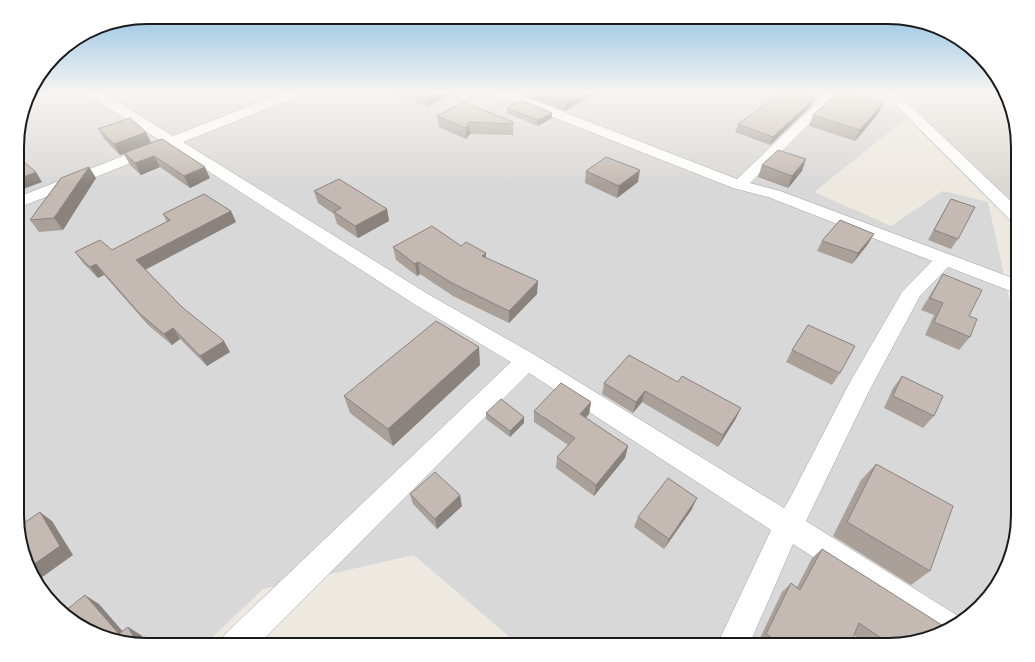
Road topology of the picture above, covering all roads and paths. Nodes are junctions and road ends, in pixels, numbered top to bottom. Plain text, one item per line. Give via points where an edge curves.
1 (143, 124) edge
2 (216, 124) edge
3 (583, 124) edge
4 (802, 124) edge
5 (922, 124) edge
6 (171, 142) junction
7 (739, 185) junction
8 (24, 201) edge
9 (1011, 211) edge
10 (945, 259) junction
11 (1011, 284) edge
12 (528, 361) junction
13 (788, 525) junction
14 (945, 624) edge
15 (243, 638) edge
16 (736, 638) edge

1 - 6 street
2 - 6 street
3 - 7 street
4 - 7 street
5 - 9 street
6 - 8 street
6 - 12 street via 421,299
7 - 10 street via 774,194
10 - 11 street
10 - 13 street via 912,292 858,390 799,509
12 - 13 street
12 - 15 street
13 - 14 street
13 - 16 street

